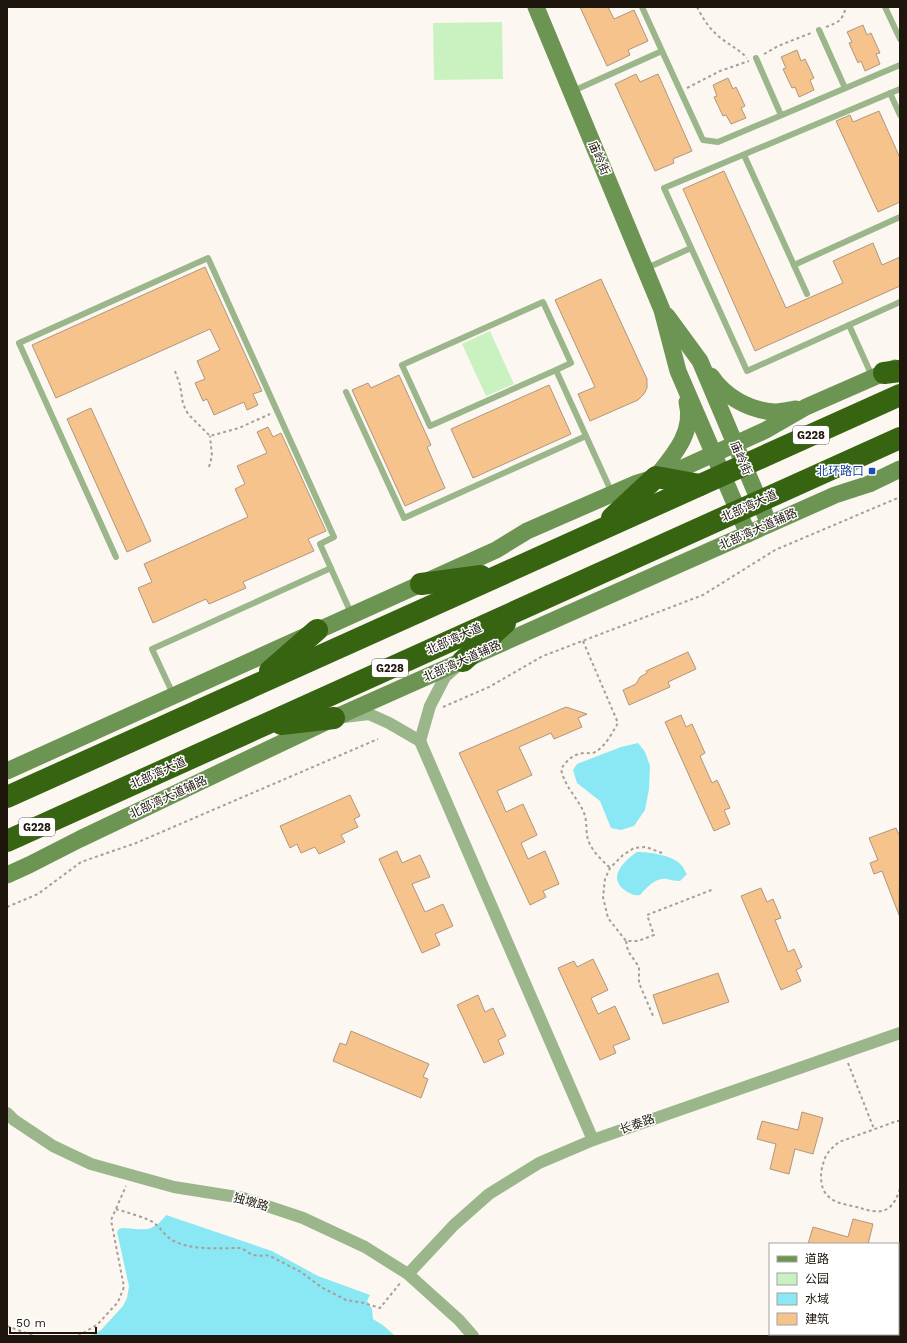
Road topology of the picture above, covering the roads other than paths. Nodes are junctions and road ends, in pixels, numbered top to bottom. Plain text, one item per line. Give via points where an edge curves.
1 (536, 7) edge
2 (642, 7) edge
3 (886, 7) edge
4 (819, 30) road end
5 (900, 39) edge
6 (662, 51) junction
7 (756, 58) road end
8 (900, 66) edge
9 (845, 88) junction
10 (900, 89) edge
11 (571, 92) junction
12 (890, 93) junction
13 (781, 115) junction
14 (900, 115) edge
15 (744, 155) junction
16 (900, 216) edge
17 (691, 248) junction
18 (794, 265) junction
19 (645, 269) junction
20 (807, 294) dead end
21 (900, 302) edge
22 (662, 310) junction
23 (849, 325) junction
24 (700, 361) junction
25 (556, 370) junction
26 (678, 371) junction
27 (889, 372) edge
28 (346, 392) dead end
29 (900, 395) edge
30 (806, 407) junction
31 (586, 436) junction
32 (900, 438) edge
33 (735, 444) junction
34 (713, 454) junction
35 (744, 465) junction
36 (900, 469) edge
37 (722, 475) junction
38 (656, 477) junction
39 (700, 485) junction
40 (612, 494) junction
41 (760, 501) junction
42 (738, 511) junction
43 (769, 524) junction
44 (599, 530) junction
45 (748, 534) junction
46 (116, 557) dead end
47 (331, 568) junction
48 (502, 574) junction
49 (421, 584) junction
50 (520, 609) junction
51 (352, 615) junction
52 (318, 630) junction
53 (463, 661) junction
54 (249, 688) junction
55 (174, 696) junction
56 (334, 718) junction
57 (260, 727) junction
58 (420, 741) junction
59 (7, 771) edge
60 (45, 780) junction
61 (7, 783) edge
62 (7, 797) edge
63 (7, 841) edge
64 (7, 875) edge
65 (900, 1033) edge
66 (7, 1113) edge
67 (592, 1140) junction
68 (408, 1274) junction
69 (473, 1336) edge

1 - 11 main road, 庙岭街
2 - 6 lane
3 - 5 lane
4 - 9 lane
6 - 11 lane
6 - 13 lane via 704,140 718,142
7 - 13 lane
8 - 9 lane
9 - 13 lane
10 - 12 lane
11 - 19 main road, 庙岭街
12 - 14 lane
12 - 15 lane
15 - 17 lane via 664,188
15 - 18 lane
16 - 18 lane
17 - 19 lane
17 - 23 lane via 747,371
18 - 20 lane
19 - 22 main road, 庙岭街
21 - 23 lane
22 - 24 main road, 庙岭街
22 - 26 main road, 庙岭街
23 - 27 lane
24 - 30 main road via 717,385 732,398 753,407 775,412
24 - 33 main road, 庙岭街
25 - 25 lane via 430,426 402,365 543,302 571,363
25 - 31 lane
26 - 34 main road, 庙岭街
26 - 38 main road via 690,419 680,447
27 - 30 main road
28 - 31 lane via 404,518
29 - 35 highway, G228
30 - 33 main road
31 - 40 lane
32 - 41 highway, 北部湾大道 / G228
33 - 34 main road
33 - 35 main road, 庙岭街
34 - 37 main road, 庙岭街
34 - 38 main road
35 - 37 highway, G228
35 - 41 main road, 庙岭街
36 - 43 main road, 北部湾大道辅路
37 - 39 highway, G228
37 - 42 main road, 庙岭街
38 - 39 highway
38 - 40 main road
38 - 44 highway
39 - 44 highway, G228
40 - 49 main road via 527,531 496,550
41 - 42 highway, 北部湾大道 / G228
41 - 43 main road, 庙岭街
42 - 45 main road, 庙岭街
42 - 50 highway, 北部湾大道 / G228
43 - 45 main road, 北部湾大道辅路
44 - 48 highway, G228
45 - 53 main road, 北部湾大道辅路
46 - 47 lane via 19,343 208,258 334,537 320,544
47 - 51 lane
47 - 55 lane via 152,648
48 - 49 highway
48 - 54 highway, G228
49 - 51 main road
50 - 53 highway
50 - 57 highway, 北部湾大道 / G228
51 - 52 main road
52 - 54 highway
52 - 55 main road
53 - 56 main road, 北部湾大道辅路
53 - 58 street via 445,677 430,706
54 - 60 highway, G228
55 - 59 main road
56 - 57 highway
56 - 58 street via 369,714
56 - 64 main road, 北部湾大道辅路
57 - 63 highway, 北部湾大道 / G228
58 - 67 street
60 - 61 highway
60 - 62 highway, G228
65 - 67 street, 长泰路
66 - 68 street, 独墩路 via 53,1146 91,1164 174,1187 243,1198 303,1218 365,1247
67 - 68 street, 长泰路 via 539,1163 489,1194 454,1225
68 - 69 street, 独墩路

